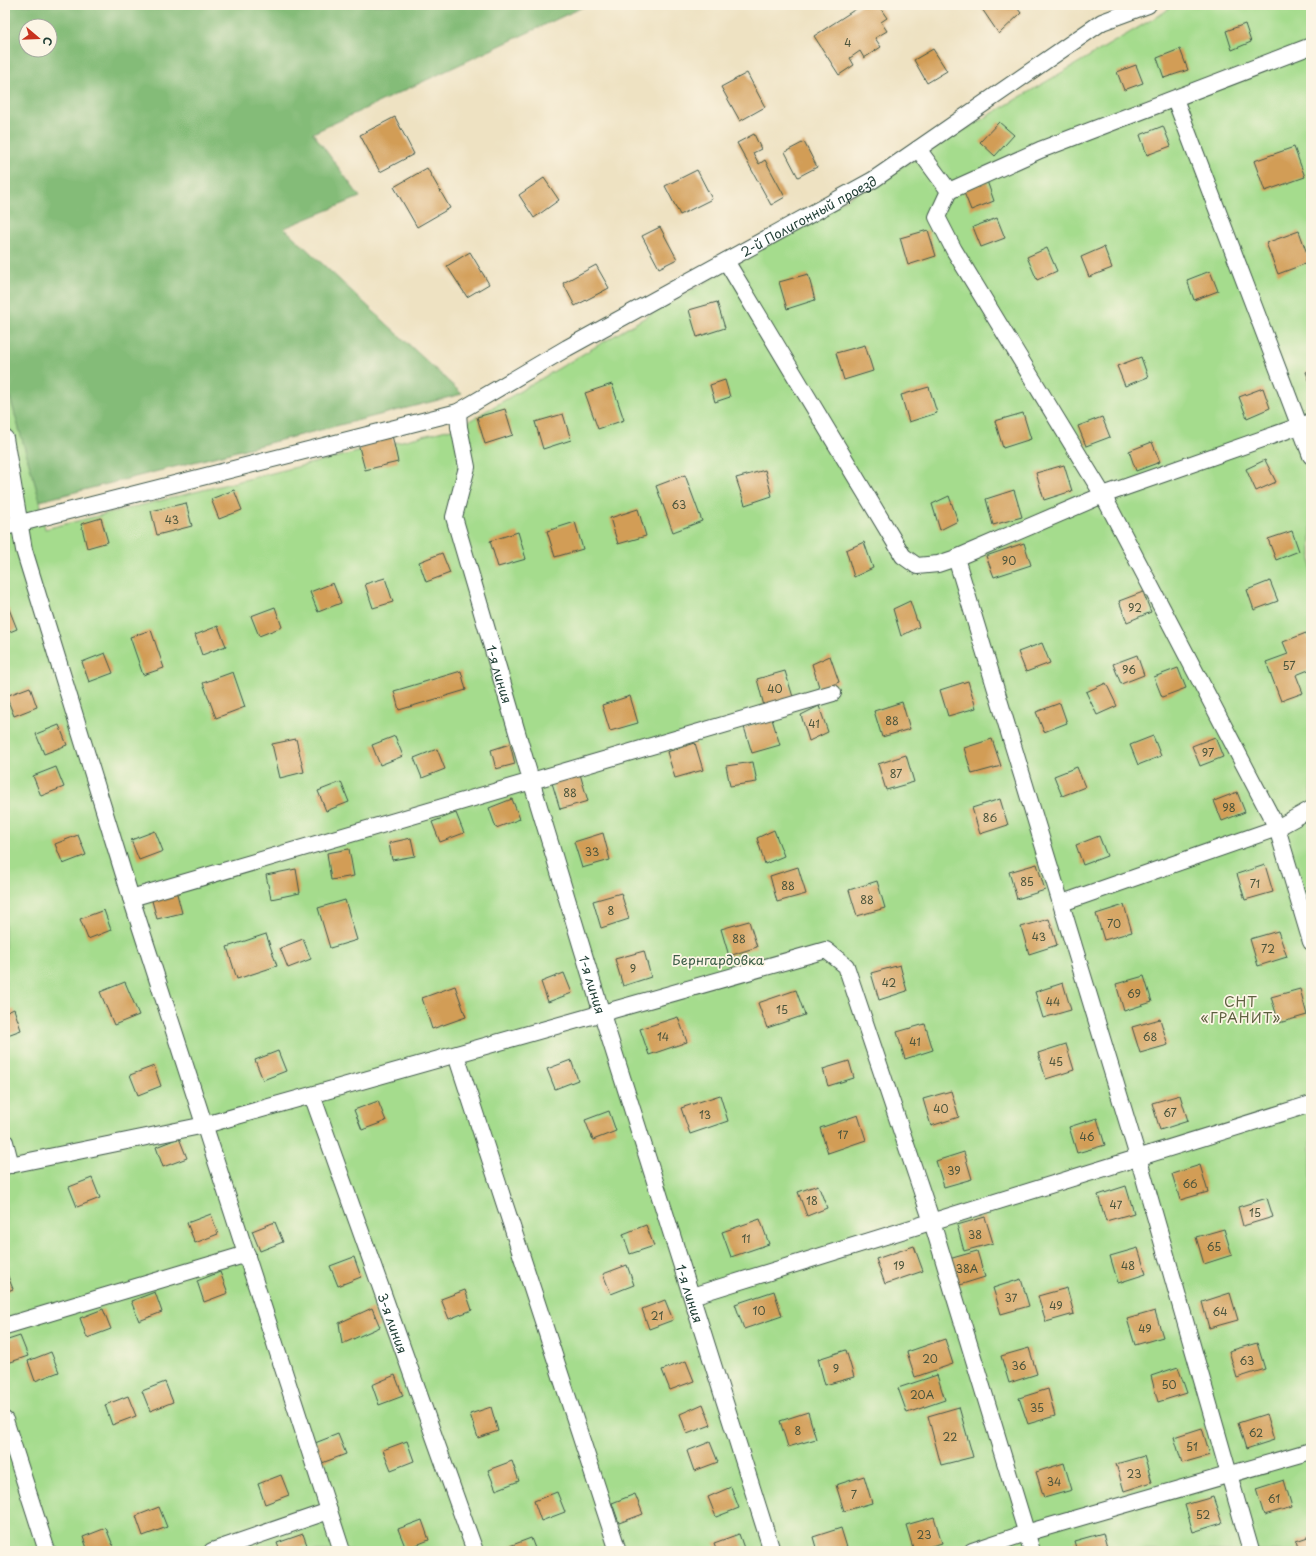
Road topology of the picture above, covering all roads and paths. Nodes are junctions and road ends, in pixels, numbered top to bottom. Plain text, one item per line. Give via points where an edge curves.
1 (1148, 5) edge
2 (1311, 46) edge
3 (1175, 98) junction
4 (918, 149) junction
5 (949, 191) junction
6 (726, 261) junction
7 (458, 412) junction
8 (1305, 425) edge
9 (5, 438) edge
10 (1311, 456) edge
11 (1103, 496) junction
12 (12, 526) edge
13 (956, 558) junction
14 (833, 693) dead end
15 (531, 780) junction
16 (1311, 809) edge
17 (1277, 828) junction
18 (131, 898) junction
19 (1062, 903) junction
20 (1311, 942) edge
21 (602, 1014) junction
22 (456, 1055) junction
23 (312, 1095) junction
24 (1311, 1104) edge
25 (205, 1125) junction
26 (5, 1142) edge
27 (1138, 1157) junction
28 (8, 1165) edge
29 (932, 1222) junction
30 (246, 1254) junction
31 (692, 1296) junction
32 (5, 1326) edge
33 (5, 1420) edge
34 (1311, 1451) edge
35 (1229, 1475) junction
36 (329, 1511) junction
37 (1026, 1533) junction
38 (47, 1551) edge
39 (212, 1551) edge
40 (342, 1551) edge
41 (475, 1551) edge
42 (618, 1551) edge
43 (772, 1551) edge
44 (972, 1551) edge
45 (1032, 1551) edge
46 (1251, 1551) edge

1 - 4 street, 2-й Полигонный проезд via 1102,22
2 - 3 street
3 - 5 street via 1040,150
3 - 8 street
4 - 5 street
4 - 6 street, 2-й Полигонный проезд via 873,180
5 - 11 street via 937,217 940,224
6 - 7 street, 2-й Полигонный проезд via 567,348
6 - 13 street via 903,556 917,566 938,564
7 - 12 street, 2-й Полигонный проезд
7 - 15 street, 1-я линия via 467,467 454,518
8 - 10 street
8 - 11 street
9 - 12 street
11 - 13 street
11 - 17 street
12 - 18 street via 24,550
13 - 19 street
14 - 15 street
15 - 18 street
15 - 21 street, 1-я линия
16 - 17 street
17 - 19 street
17 - 20 street
18 - 25 street
19 - 27 street
21 - 22 street
21 - 29 street via 826,950 846,966
21 - 31 street, 1-я линия
22 - 23 street
22 - 42 street
23 - 25 street
23 - 41 street, 3-я линия
24 - 27 street
25 - 28 street
25 - 30 street
26 - 28 street
27 - 29 street
27 - 35 street
29 - 31 street
29 - 37 street
30 - 32 street
30 - 36 street
31 - 43 street, 1-я линия
33 - 38 street
34 - 35 street
35 - 37 street
35 - 46 street
36 - 39 street
36 - 40 street
37 - 44 street
37 - 45 street

